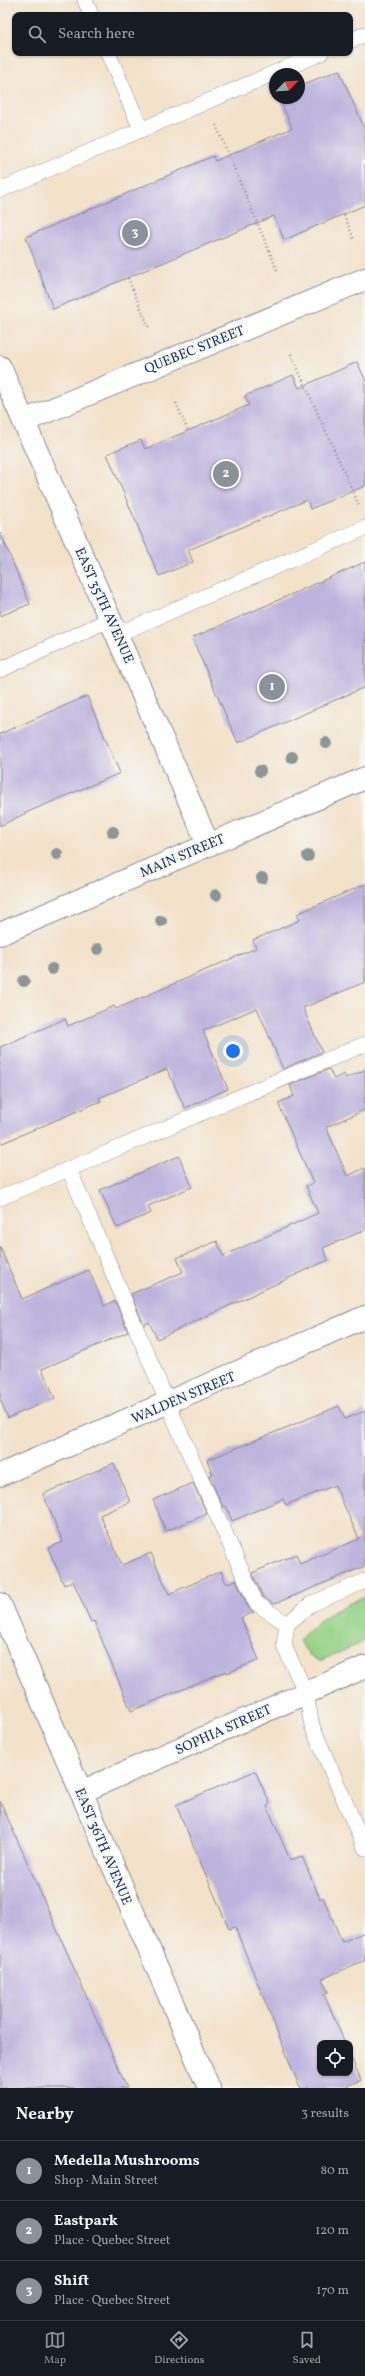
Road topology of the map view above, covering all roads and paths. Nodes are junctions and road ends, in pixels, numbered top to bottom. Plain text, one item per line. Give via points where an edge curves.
1 (85, 0) edge
2 (91, 12) edge
3 (365, 34) edge
4 (353, 40) edge
5 (109, 56) edge
6 (314, 56) edge
7 (206, 101) junction
8 (141, 129) junction
9 (0, 190) edge
10 (344, 215) dead end
11 (354, 240) dead end
12 (278, 272) dead end
13 (128, 278) dead end
14 (365, 279) edge
15 (149, 328) dead end
16 (291, 354) dead end
17 (0, 366) edge
18 (176, 403) dead end
19 (24, 421) junction
20 (188, 431) dead end
21 (362, 512) dead end
22 (365, 528) edge
23 (114, 627) junction
24 (0, 670) edge
25 (365, 778) edge
26 (208, 844) junction
27 (0, 934) edge
28 (365, 1044) edge
29 (69, 1169) junction
30 (0, 1198) edge
31 (365, 1317) edge
32 (168, 1403) junction
33 (0, 1475) edge
34 (365, 1580) edge
35 (0, 1604) edge
36 (287, 1624) junction
37 (365, 1667) edge
38 (306, 1692) junction
39 (81, 1792) junction
40 (365, 1848) edge
41 (209, 2088) edge

1 - 2 lane
3 - 4 lane
5 - 8 lane
6 - 7 lane
7 - 8 lane
7 - 12 path
8 - 9 lane
10 - 11 path
13 - 15 path
14 - 19 street, QUEBEC STREET
16 - 21 path
17 - 19 street, EAST 35TH AVENUE
18 - 20 path
19 - 23 street, EAST 35TH AVENUE
22 - 23 lane
23 - 24 lane
23 - 26 street, EAST 35TH AVENUE
25 - 26 street, MAIN STREET
26 - 27 street, MAIN STREET
28 - 29 lane
29 - 30 lane
29 - 32 lane
31 - 32 street, WALDEN STREET
32 - 33 street, WALDEN STREET
32 - 36 lane via 256,1603
34 - 36 lane via 311,1604
35 - 39 street, EAST 36TH AVENUE
36 - 38 lane via 284,1646
37 - 38 street, SOPHIA STREET
38 - 39 street, SOPHIA STREET
38 - 40 lane via 312,1726
39 - 41 street, EAST 36TH AVENUE

